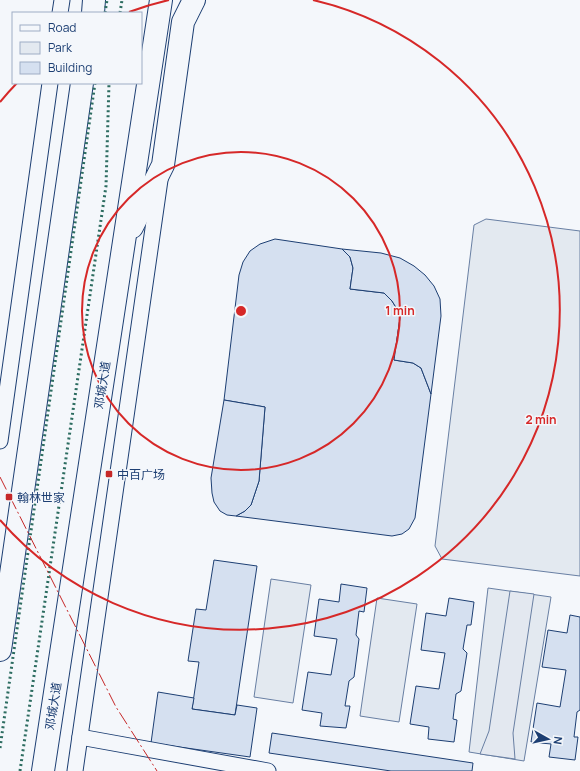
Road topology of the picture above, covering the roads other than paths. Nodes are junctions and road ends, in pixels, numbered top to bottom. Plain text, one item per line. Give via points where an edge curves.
1 (62, 0) edge
2 (94, 0) edge
3 (161, 0) edge
4 (194, 0) edge
5 (60, 12) edge
6 (93, 12) edge
7 (50, 84) edge
8 (82, 84) edge
9 (162, 165) junction
10 (123, 246) junction
11 (4, 381) edge
12 (0, 441) edge
13 (0, 650) edge
14 (80, 736) junction
15 (43, 771) edge
16 (75, 771) edge
17 (268, 771) edge

1 - 5 street
2 - 6 highway
3 - 10 highway, 邓城大道
4 - 9 highway via 183,22
7 - 11 street
8 - 13 highway
9 - 10 highway
9 - 14 street
10 - 15 highway, 邓城大道
11 - 12 street
14 - 16 street
14 - 17 street

